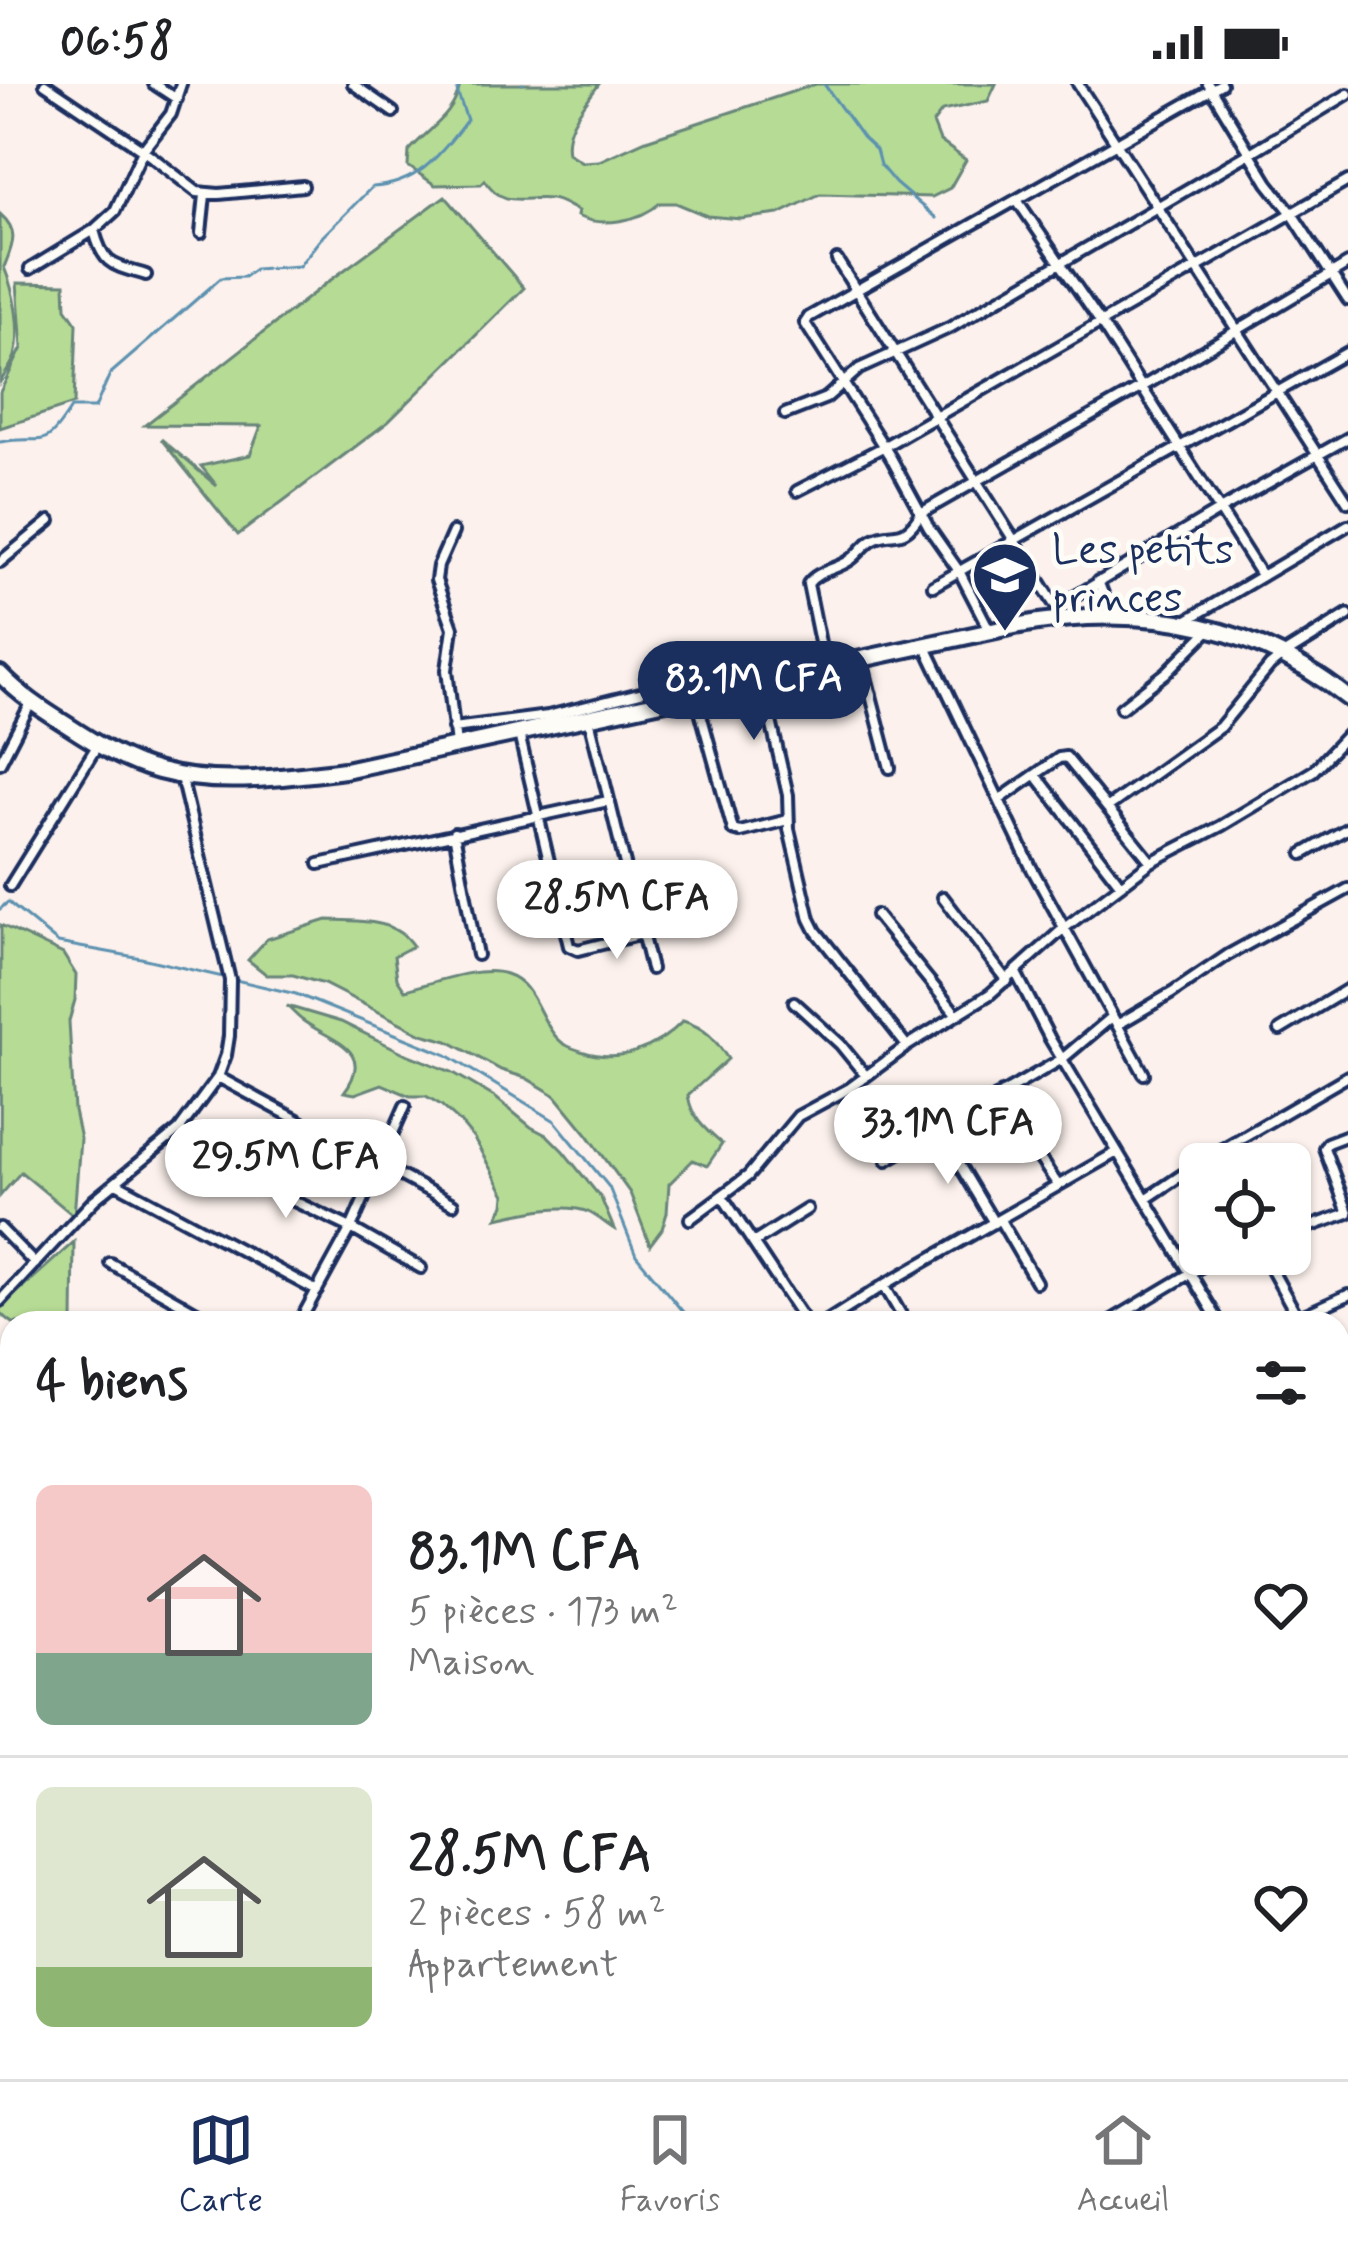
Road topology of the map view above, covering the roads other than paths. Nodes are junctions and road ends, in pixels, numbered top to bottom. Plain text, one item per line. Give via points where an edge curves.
1 (45, 84) edge
2 (154, 84) edge
3 (181, 84) edge
4 (353, 84) edge
5 (1078, 84) edge
6 (1221, 84) edge
7 (1342, 84) edge
8 (1209, 87) edge
9 (1348, 94) edge
10 (177, 99) junction
11 (393, 112) dead end
12 (1116, 143) junction
13 (143, 150) junction
14 (1250, 154) junction
15 (1348, 181) edge
16 (303, 186) dead end
17 (205, 195) junction
18 (1017, 200) junction
19 (1157, 207) junction
20 (1291, 212) junction
21 (94, 230) junction
22 (201, 233) dead end
23 (837, 260) dead end
24 (1059, 263) junction
25 (1348, 264) edge
26 (1196, 268) junction
27 (30, 269) dead end
28 (1331, 274) junction
29 (146, 275) dead end
30 (856, 290) junction
31 (1348, 300) edge
32 (1101, 323) junction
33 (1235, 330) junction
34 (1348, 352) edge
35 (895, 353) junction
36 (843, 383) junction
37 (1142, 387) junction
38 (1276, 392) junction
39 (785, 414) dead end
40 (934, 417) junction
41 (1348, 439) edge
42 (884, 447) junction
43 (1179, 447) junction
44 (1318, 456) junction
45 (974, 481) junction
46 (797, 491) dead end
47 (1348, 502) edge
48 (1218, 511) junction
49 (921, 513) junction
50 (50, 521) dead end
51 (1348, 525) edge
52 (452, 532) dead end
53 (1014, 540) junction
54 (0, 562) edge
55 (959, 571) junction
56 (1261, 575) junction
57 (1098, 581) junction
58 (933, 586) dead end
59 (1060, 612) junction
60 (1111, 614) junction
61 (1348, 615) edge
62 (1183, 622) junction
63 (1210, 629) junction
64 (991, 632) junction
65 (926, 646) junction
66 (1282, 656) junction
67 (861, 660) junction
68 (826, 668) junction
69 (0, 674) edge
70 (761, 681) junction
71 (640, 693) dead end
72 (696, 694) junction
73 (1348, 698) edge
74 (32, 703) junction
75 (1121, 708) dead end
76 (589, 718) junction
77 (453, 728) junction
78 (519, 733) junction
79 (1348, 734) edge
80 (98, 745) junction
81 (456, 746) junction
82 (0, 763) edge
83 (890, 768) dead end
84 (1036, 775) junction
85 (180, 776) junction
86 (999, 800) junction
87 (608, 801) junction
88 (1108, 807) junction
89 (536, 815) junction
90 (788, 820) junction
91 (1348, 828) edge
92 (454, 833) junction
93 (1304, 854) dead end
94 (1151, 862) junction
95 (319, 864) dead end
96 (1121, 885) junction
97 (10, 886) dead end
98 (1348, 889) edge
99 (944, 897) dead end
100 (877, 915) dead end
101 (1063, 929) junction
102 (642, 934) junction
103 (477, 955) dead end
104 (651, 969) dead end
105 (1016, 974) junction
106 (1006, 981) junction
107 (1348, 989) edge
108 (794, 1002) dead end
109 (957, 1015) junction
110 (1114, 1021) junction
111 (1280, 1030) dead end
112 (908, 1046) junction
113 (1062, 1059) junction
114 (1144, 1074) dead end
115 (866, 1076) junction
116 (1348, 1076) edge
117 (218, 1077) junction
118 (1002, 1093) junction
119 (405, 1106) dead end
120 (938, 1129) junction
121 (179, 1130) junction
122 (1348, 1135) edge
123 (1240, 1143) edge
124 (1117, 1151) junction
125 (887, 1160) dead end
126 (379, 1164) junction
127 (1179, 1180) edge
128 (116, 1183) junction
129 (1058, 1185) junction
130 (722, 1196) junction
131 (1146, 1199) junction
132 (453, 1204) dead end
133 (807, 1209) dead end
134 (690, 1219) dead end
135 (997, 1221) junction
136 (1311, 1226) edge
137 (0, 1228) edge
138 (350, 1228) junction
139 (753, 1243) junction
140 (1179, 1255) edge
141 (110, 1263) dead end
142 (35, 1264) junction
143 (421, 1268) dead end
144 (1191, 1275) joint
145 (1275, 1275) edge
146 (1036, 1282) dead end
147 (884, 1285) junction
148 (317, 1291) junction
149 (1346, 1299) edge
150 (0, 1301) edge
151 (195, 1311) edge
152 (306, 1311) edge
153 (798, 1311) edge
154 (843, 1311) edge
155 (899, 1311) edge
156 (1129, 1311) edge
157 (1213, 1311) edge
158 (1294, 1311) edge
159 (1311, 1311) edge

1 - 13 street
2 - 10 street
3 - 10 street
4 - 11 street
5 - 12 street
6 - 8 street
7 - 9 street
8 - 12 street
8 - 14 street
9 - 14 street
10 - 13 street
12 - 18 street
12 - 19 street
13 - 17 street
13 - 21 street via 119,204
14 - 19 street
14 - 20 street
15 - 20 street
16 - 17 street
17 - 22 street
18 - 24 street
18 - 30 street
19 - 24 street
19 - 26 street
20 - 26 street
20 - 28 street
21 - 27 street
21 - 29 street via 104,257
23 - 30 street
24 - 32 street
24 - 35 street
25 - 28 street
26 - 32 street
26 - 33 street
28 - 31 street
28 - 33 street
30 - 35 street
30 - 36 street via 805,322
32 - 37 street
32 - 40 street
33 - 37 street
33 - 38 street
34 - 38 street
35 - 36 street
35 - 40 street
36 - 39 street
36 - 42 street
37 - 43 street
37 - 45 street
38 - 43 street
38 - 44 street
40 - 42 street
40 - 45 street
41 - 44 street
42 - 46 street
42 - 49 street
43 - 48 street
43 - 53 street
44 - 47 street
44 - 48 street
45 - 49 street
45 - 53 street
48 - 56 street
48 - 57 street
49 - 55 street
49 - 68 street via 905,532 874,539 810,579
50 - 54 street
51 - 56 street
52 - 77 street via 436,580 453,628
53 - 55 street
53 - 59 street
55 - 58 street
55 - 64 street
56 - 62 street
57 - 59 street
57 - 60 street
59 - 60 highway
59 - 64 highway
60 - 62 highway
61 - 66 street
62 - 63 highway
63 - 66 highway
63 - 75 street
64 - 65 highway
65 - 67 highway
65 - 86 street
66 - 73 highway
66 - 88 street via 1220,727
67 - 68 highway
67 - 83 street
68 - 70 highway
69 - 74 highway
70 - 72 highway
70 - 90 street
71 - 77 street
72 - 76 highway
72 - 90 street via 734,830
74 - 80 highway
74 - 82 street
76 - 78 highway
76 - 87 street
77 - 81 street
78 - 81 highway
78 - 89 street
79 - 94 street via 1312,771
80 - 85 highway
80 - 97 street
81 - 85 highway via 299,776
84 - 86 street
84 - 88 street via 1066,757
84 - 96 street
85 - 117 street via 230,980
86 - 101 street
87 - 89 street
87 - 102 street
88 - 94 street
89 - 92 street
89 - 102 street via 569,946
90 - 112 street via 816,931
91 - 93 street
92 - 95 street
92 - 103 street
94 - 96 street
96 - 101 street
98 - 110 street
99 - 106 street
100 - 109 street
101 - 105 street
101 - 110 street
102 - 104 street
105 - 106 street
105 - 113 street
106 - 109 street
107 - 111 street
108 - 115 street
109 - 112 street
110 - 113 street
110 - 114 street
112 - 115 street
113 - 118 street
113 - 124 street
115 - 130 street via 798,1116
116 - 123 street
117 - 121 street
117 - 126 street
118 - 120 street
118 - 129 street
119 - 126 street
120 - 125 street
120 - 135 street
121 - 128 street
121 - 138 street
122 - 136 street via 1324,1148 1348,1213
124 - 129 street
124 - 131 street
126 - 132 street
126 - 138 street
127 - 131 street
128 - 142 street
128 - 148 street
129 - 135 street
130 - 134 street
130 - 139 street
131 - 140 street
133 - 139 street
135 - 146 street
135 - 147 street
137 - 142 street
138 - 143 street
138 - 148 street
139 - 153 street
141 - 151 street
142 - 150 street
144 - 156 street
144 - 157 street
145 - 158 street
147 - 154 street
147 - 155 street
148 - 152 street
149 - 159 street

